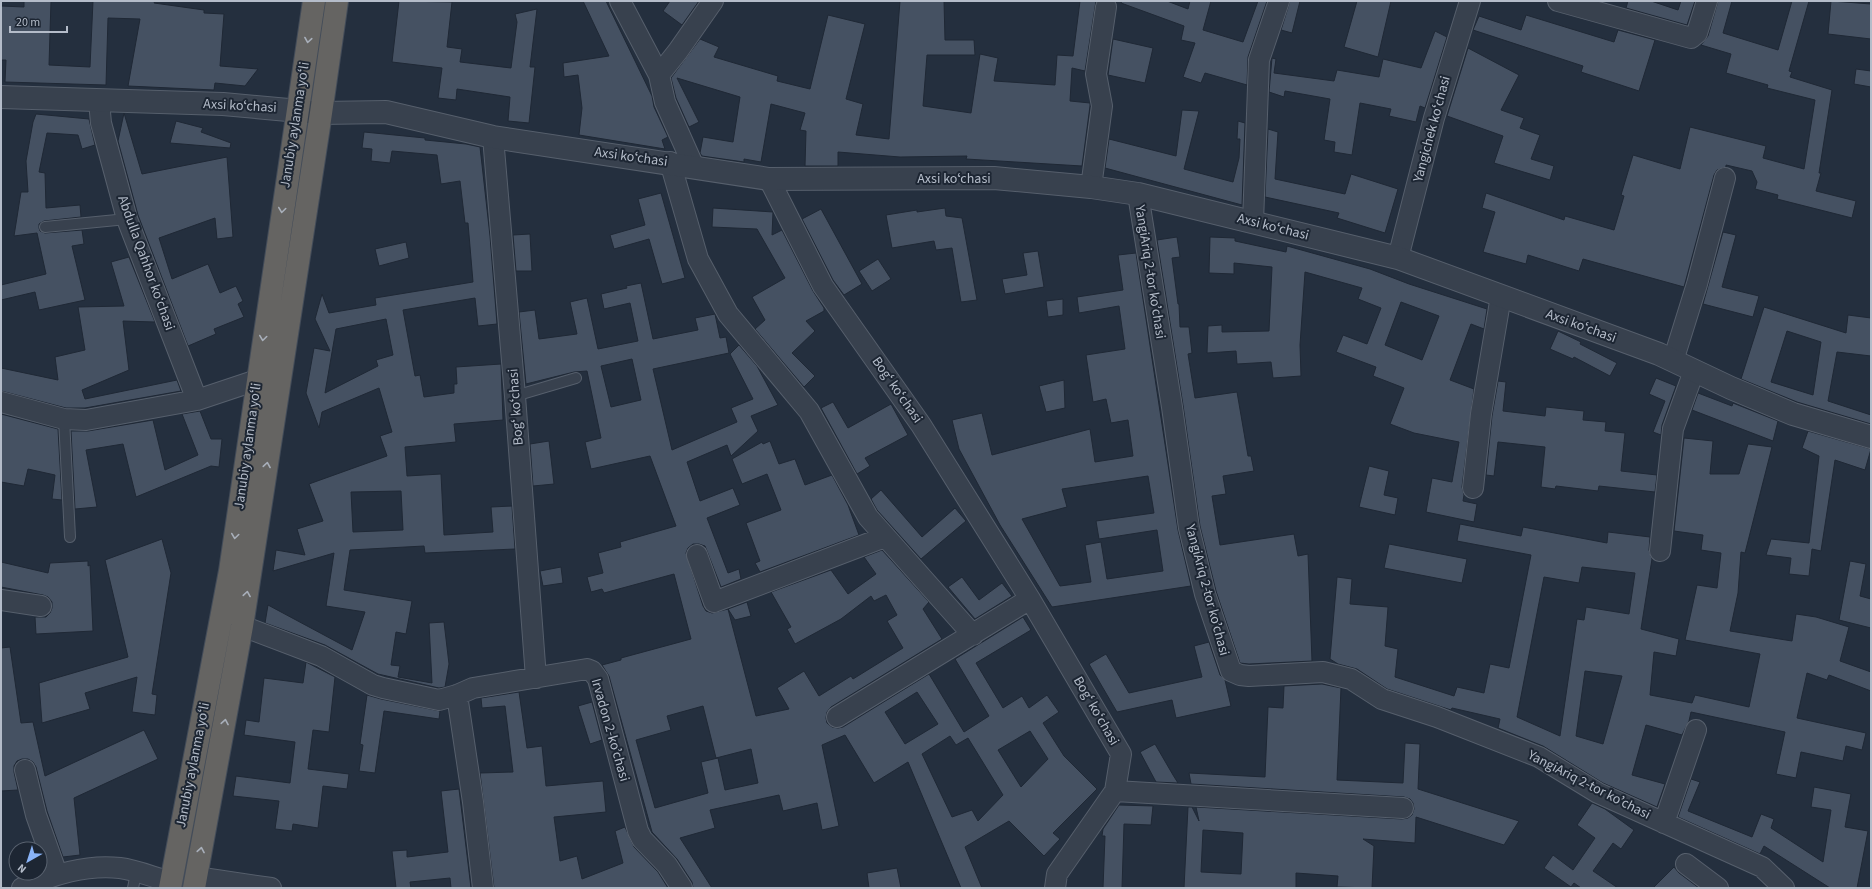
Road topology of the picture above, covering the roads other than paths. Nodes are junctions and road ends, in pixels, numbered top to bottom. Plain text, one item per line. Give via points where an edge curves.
1 (314, 1) edge
2 (337, 1) edge
3 (620, 1) edge
4 (713, 1) edge
5 (1279, 1) edge
6 (1470, 1) edge
7 (1558, 1) edge
8 (1707, 1) edge
9 (1106, 7) dead end
10 (659, 75) junction
11 (1, 97) edge
12 (99, 101) junction
13 (297, 109) junction
14 (321, 113) junction
15 (493, 137) junction
16 (670, 162) junction
17 (694, 167) junction
18 (1725, 178) dead end
19 (769, 179) junction
20 (1091, 187) junction
21 (1138, 194) junction
22 (127, 219) junction
23 (1253, 222) junction
24 (45, 227) dead end
25 (1398, 258) junction
26 (1500, 296) junction
27 (1674, 361) junction
28 (1694, 371) junction
29 (576, 378) dead end
30 (257, 380) junction
31 (515, 396) junction
32 (197, 400) junction
33 (1, 402) edge
34 (64, 419) junction
35 (1871, 437) edge
36 (1474, 488) dead end
37 (70, 537) dead end
38 (885, 537) junction
39 (1660, 551) dead end
40 (697, 555) dead end
41 (1030, 599) junction
42 (1, 600) edge
43 (41, 606) dead end
44 (242, 626) junction
45 (973, 635) junction
46 (536, 678) junction
47 (457, 695) junction
48 (837, 717) dead end
49 (1696, 730) dead end
50 (24, 770) dead end
51 (1115, 791) junction
52 (1403, 808) dead end
53 (1664, 823) junction
54 (1686, 864) dead end
55 (57, 874) junction
56 (135, 880) edge
57 (195, 883) edge
58 (170, 885) edge
59 (22, 888) edge
60 (271, 888) edge
61 (483, 888) edge
62 (682, 888) edge
63 (1055, 888) edge
64 (1718, 888) edge
65 (1784, 888) edge

1 -> 13 highway, Janubiy aylanma yoʻli
2 - 14 highway, Janubiy aylanma yoʻli
3 - 10 street
4 - 10 street
5 - 23 street via 1259,60
6 - 25 street, Yangichek koʻchasi via 1434,118
7 - 8 street via 1691,38 1697,33
9 - 20 street via 1096,74 1102,106
10 - 17 street via 665,102
11 - 12 street, Axsi koʻchasi
12 - 13 street, Axsi koʻchasi
12 - 22 street, Abdulla Qahhor koʻchasi via 101,123
13 - 14 street, Axsi koʻchasi
13 -> 30 highway, Janubiy aylanma yoʻli
14 - 15 street, Axsi koʻchasi via 386,112
44 -> 14 highway, Janubiy aylanma yoʻli
15 - 16 street, Axsi koʻchasi
15 - 31 street, Bogʻ koʻchasi
16 - 17 street, Axsi koʻchasi
16 - 38 street via 698,259 728,314 809,411 868,517
17 - 19 street, Axsi koʻchasi
18 - 27 street
19 - 20 street, Axsi koʻchasi via 994,178
19 - 41 street, Bogʻ koʻchasi via 823,286 921,425
20 - 21 street, Axsi koʻchasi
21 - 23 street, Axsi koʻchasi
21 - 53 street, YangiАriq 2-tor koʼchasi via 1189,528 1205,594 1231,672 1249,676 1323,672 1351,679 1382,699 1437,717 1539,757 1598,793
22 - 24 lane
22 - 32 street, Abdulla Qahhor koʻchasi
23 - 25 street, Axsi koʻchasi
25 - 26 street, Axsi koʻchasi
26 - 27 street, Axsi koʻchasi
26 - 36 street via 1481,414
27 - 28 street, Axsi koʻchasi
28 - 35 street, Axsi koʻchasi via 1794,414
28 - 39 street via 1673,429
29 - 31 lane
30 - 32 street
30 -> 58 highway, Janubiy aylanma yoʻli via 230,571
31 - 46 street, Bogʻ koʻchasi
32 - 34 street via 86,420
33 - 34 street
34 - 37 lane
38 - 40 street via 714,602
38 - 45 street
41 - 45 street
41 - 51 street, Bogʻ koʻchasi via 1121,754
42 - 43 street
44 - 47 street, Irvadon 2-koʼchasi via 321,656 378,686 439,700
57 -> 44 highway, Janubiy aylanma yoʻli
45 - 48 street
46 - 47 street, Irvadon 2-koʼchasi via 473,688
46 - 62 street, Irvadon 2-koʼchasi via 587,669 596,674 638,831 642,839 667,865
47 - 61 street
49 - 53 street
50 - 55 street via 36,815
51 - 52 street
51 - 63 street, Bogʻ koʻchasi via 1057,874
53 - 65 street, YangiАriq 2-tor koʼchasi via 1762,867
54 - 64 street
55 - 56 street via 83,868 120,868
55 - 59 street
56 - 58 street
57 - 60 street

